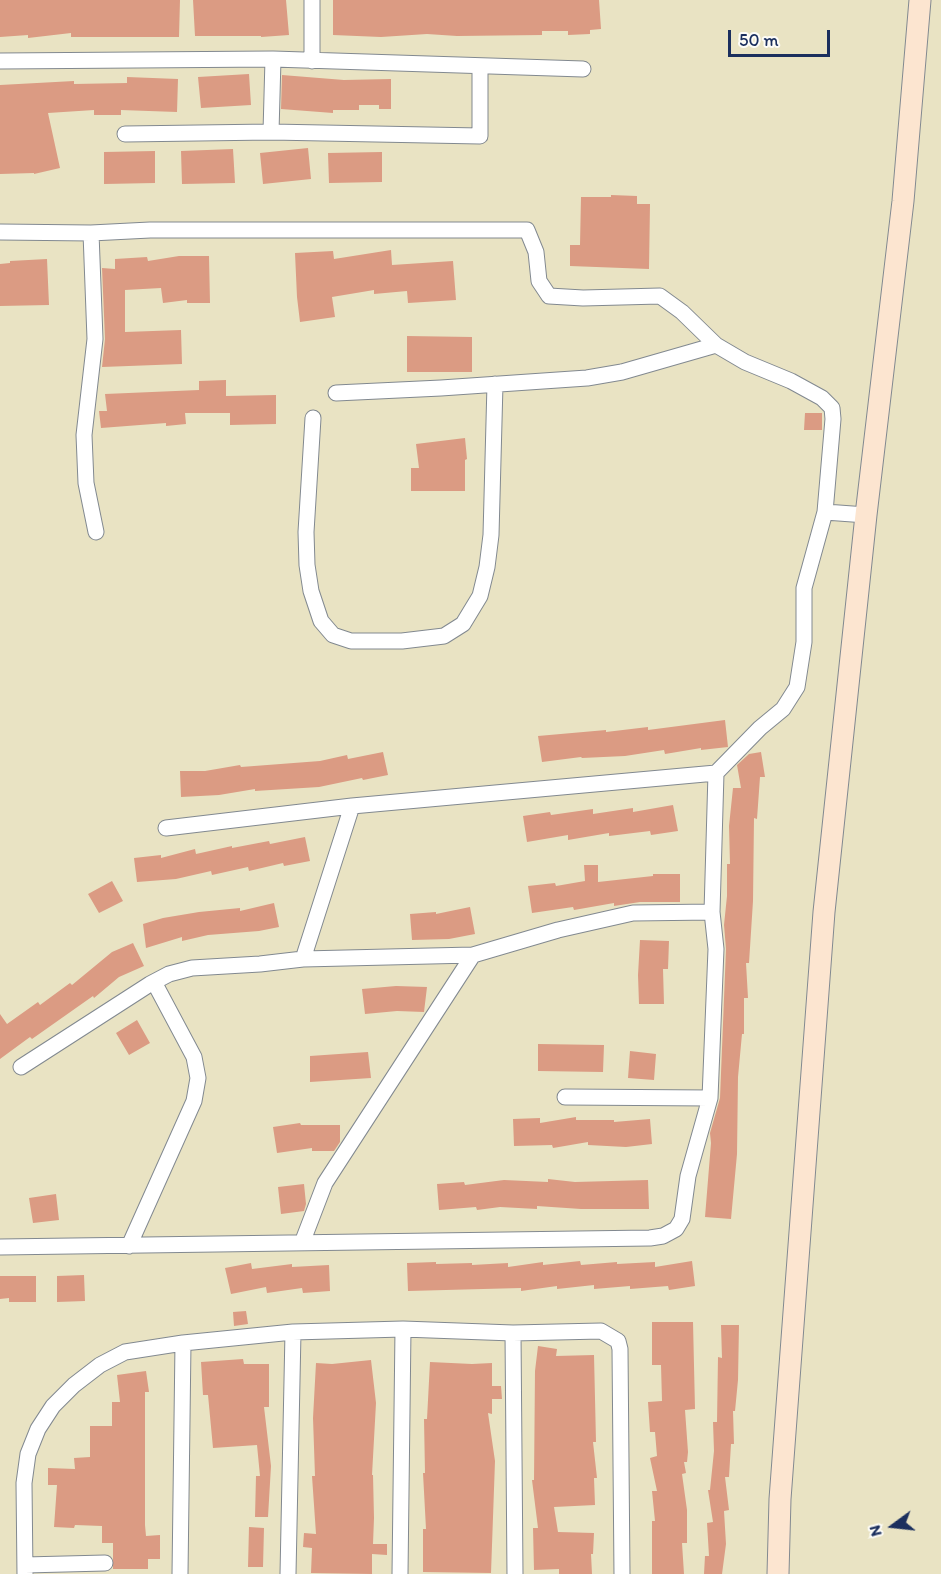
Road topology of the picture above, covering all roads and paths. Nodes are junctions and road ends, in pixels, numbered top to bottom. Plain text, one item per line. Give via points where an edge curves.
1 (312, 0) edge
2 (920, 0) edge
3 (273, 59) junction
4 (0, 61) edge
5 (312, 61) junction
6 (480, 66) junction
7 (583, 69) dead end
8 (271, 132) junction
9 (125, 134) dead end
10 (0, 232) edge
11 (91, 233) junction
12 (716, 345) junction
13 (495, 384) junction
14 (336, 393) dead end
15 (313, 418) dead end
16 (825, 512) junction
17 (866, 514) junction
18 (96, 532) dead end
19 (716, 773) junction
20 (352, 806) junction
21 (166, 828) dead end
22 (712, 912) junction
23 (473, 955) junction
24 (303, 958) junction
25 (154, 982) junction
26 (21, 1066) dead end
27 (565, 1097) dead end
28 (710, 1098) junction
29 (302, 1243) junction
30 (129, 1246) junction
31 (0, 1247) edge
32 (404, 1329) junction
33 (293, 1332) junction
34 (513, 1333) junction
35 (183, 1343) junction
36 (105, 1563) dead end
37 (25, 1570) edge
38 (180, 1574) edge
39 (288, 1574) edge
40 (400, 1574) edge
41 (515, 1574) edge
42 (622, 1574) edge
43 (778, 1574) edge

1 - 5 street
2 - 17 main road via 903,201
3 - 4 street
3 - 5 street
3 - 8 street
5 - 6 street
6 - 7 street
6 - 8 street via 480,136
8 - 9 street
10 - 11 street
11 - 12 street via 527,230 536,252 538,281 549,296 660,296
11 - 18 street via 95,339 84,435 86,483
12 - 13 street via 622,372
12 - 16 street via 791,381 832,408
13 - 14 street
13 - 15 street via 488,567 480,596 463,624 444,636 351,641 333,635 321,621 307,565
16 - 17 street
16 - 19 street via 804,588 804,642 797,687 783,709
17 - 43 main road via 824,912 780,1499
19 - 20 street
19 - 22 street
20 - 21 street
20 - 24 street
22 - 23 street via 633,914 558,930
22 - 28 street via 716,949
23 - 24 street
23 - 29 street via 326,1183
24 - 25 street via 192,968
25 - 26 street
25 - 30 street via 194,1057 198,1078 194,1101
27 - 28 street
28 - 29 street via 688,1176 682,1219 676,1229 663,1236
29 - 30 street
30 - 31 street
32 - 33 street
32 - 34 street
32 - 40 street
33 - 35 street
33 - 39 street
34 - 41 street
34 - 42 street via 601,1331 618,1341
35 - 37 street via 125,1353 100,1365 53,1406 28,1454 24,1483
35 - 38 street
36 - 37 street

